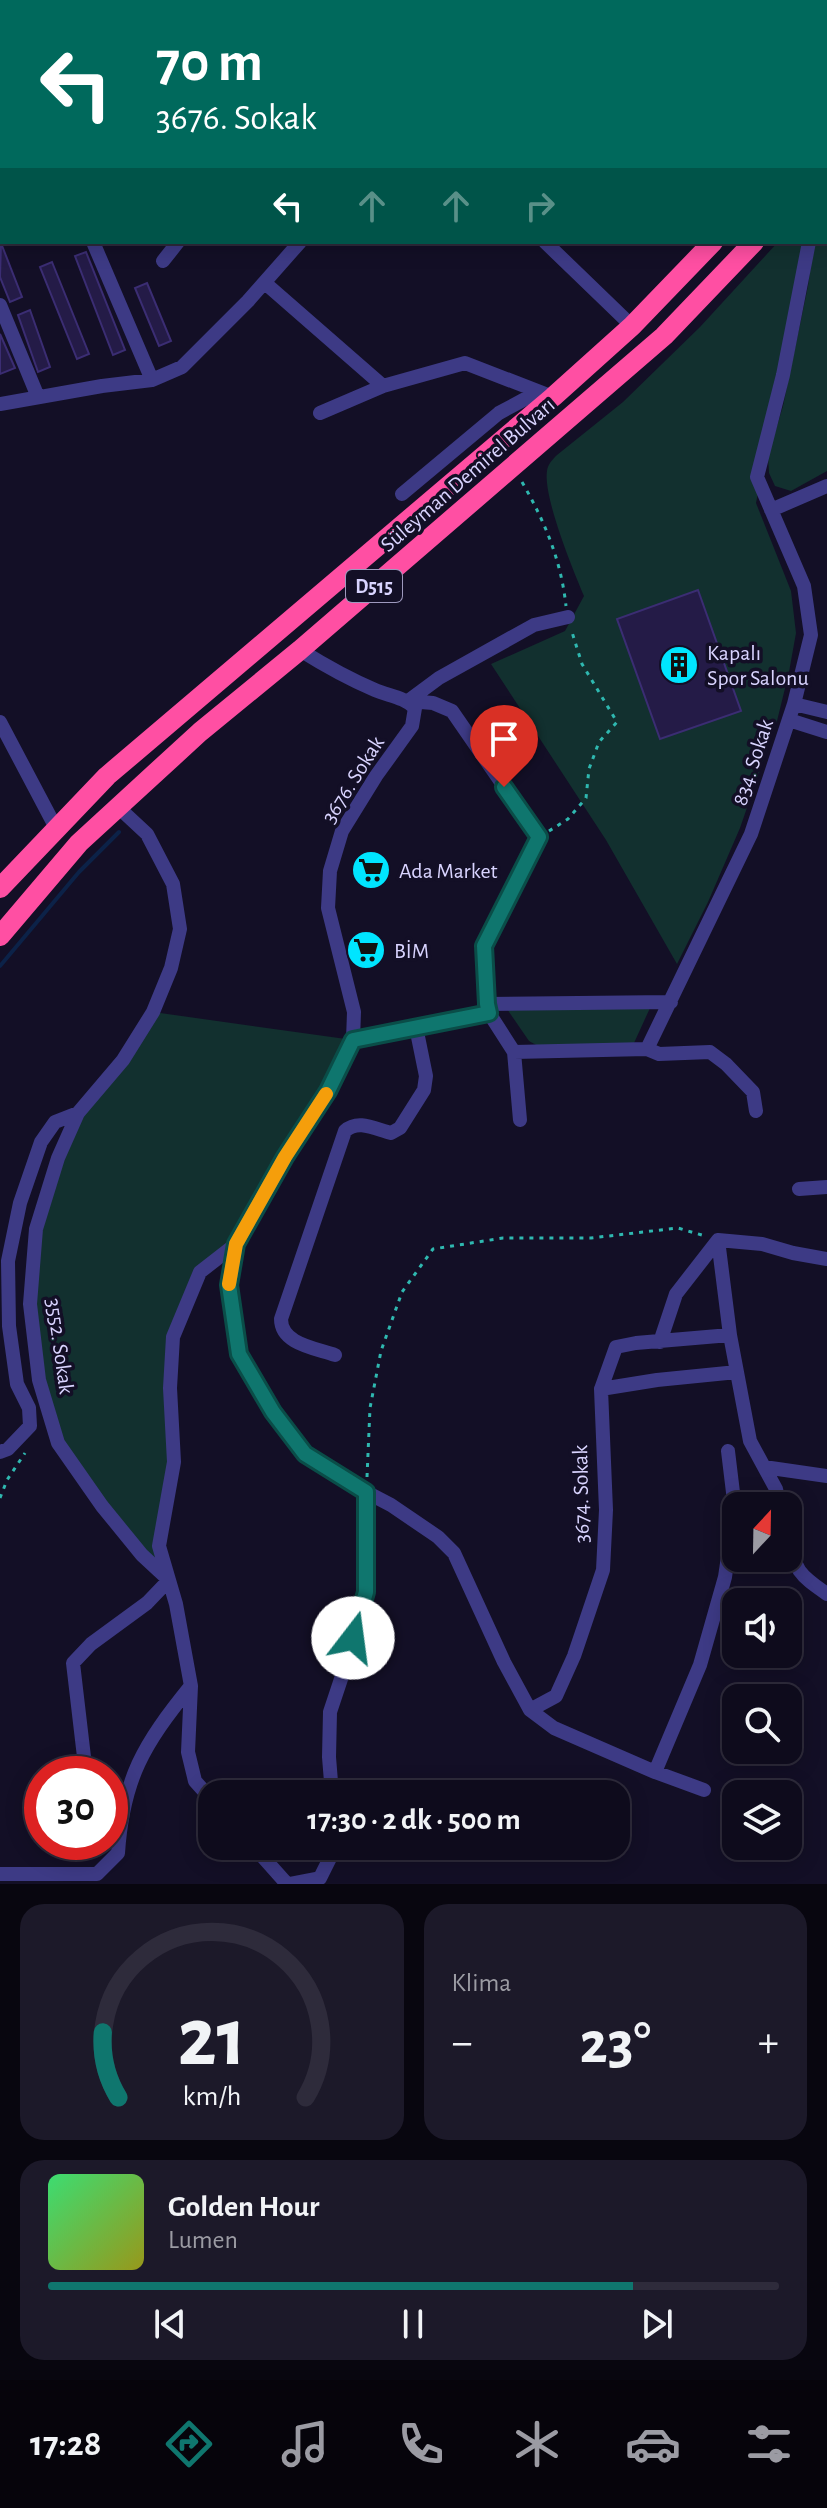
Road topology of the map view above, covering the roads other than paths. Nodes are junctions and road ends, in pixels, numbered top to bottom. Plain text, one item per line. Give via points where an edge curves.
1 (94, 244) edge
2 (176, 244) edge
3 (298, 244) edge
4 (547, 244) edge
5 (711, 244) edge
6 (752, 244) edge
7 (809, 244) edge
8 (163, 261) dead end
9 (265, 283) junction
10 (0, 305) edge
11 (632, 326) junction
12 (152, 380) junction
13 (383, 386) junction
14 (545, 394) junction
15 (38, 397) junction
16 (0, 404) edge
17 (320, 413) dead end
18 (827, 486) edge
19 (402, 494) dead end
20 (771, 510) junction
21 (568, 617) road end
22 (300, 650) junction
23 (408, 701) junction
24 (794, 704) junction
25 (827, 712) edge
26 (789, 720) junction
27 (0, 722) edge
28 (827, 732) edge
29 (118, 807) junction
30 (56, 828) junction
31 (0, 888) edge
32 (0, 936) edge
33 (671, 1002) junction
34 (488, 1008) junction
35 (416, 1027) junction
36 (353, 1040) junction
37 (647, 1049) junction
38 (514, 1052) junction
39 (756, 1111) dead end
40 (78, 1113) junction
41 (520, 1120) dead end
42 (827, 1187) edge
43 (799, 1189) dead end
44 (718, 1240) junction
45 (236, 1244) junction
46 (827, 1259) edge
47 (212, 1263) junction
48 (232, 1272) junction
49 (730, 1335) junction
50 (660, 1342) junction
51 (335, 1355) dead end
52 (737, 1372) junction
53 (601, 1389) junction
54 (728, 1451) dead end
55 (0, 1452) edge
56 (764, 1467) junction
57 (827, 1476) edge
58 (366, 1492) junction
59 (777, 1492) edge
60 (800, 1572) edge
61 (169, 1580) junction
62 (827, 1594) edge
63 (191, 1686) junction
64 (530, 1710) junction
65 (84, 1756) edge
66 (655, 1772) junction
67 (331, 1780) edge
68 (128, 1784) edge
69 (198, 1784) edge
70 (704, 1790) dead end
71 (111, 1860) edge
72 (266, 1860) edge
73 (329, 1860) edge
74 (0, 1874) edge
75 (288, 1884) edge

1 - 12 street
2 - 8 street
3 - 9 street
4 - 11 street
5 - 11 highway, Süleyman Demirel Bulvarı / D515
6 - 22 highway, Süleyman Demirel Bulvarı / D515 via 664,336
7 - 20 street, 834. Sokak via 757,477
9 - 12 street via 182,367
9 - 13 street
10 - 15 street
11 - 14 highway, Süleyman Demirel Bulvarı / D515
12 - 15 street
13 - 14 street via 465,363
13 - 17 street
14 - 19 street via 499,413
14 - 30 highway, Süleyman Demirel Bulvarı / D515 via 107,776
15 - 16 street
18 - 20 street
20 - 24 street, 834. Sokak via 804,586 811,635
21 - 23 street via 534,625
22 - 23 street via 375,690
22 - 29 highway, Süleyman Demirel Bulvarı / D515
23 - 34 street via 452,711 539,837 484,946
23 - 36 street, 3676. Sokak via 415,708 412,726 342,831 330,871 328,908 354,1012
24 - 25 street
24 - 26 street, 834. Sokak
26 - 28 street
26 - 33 street, 834. Sokak via 751,834
27 - 30 street
29 - 32 highway, Süleyman Demirel Bulvarı / D515 via 79,843
29 - 40 street, 3552. Sokak via 147,834 173,884 180,929 153,1012 123,1060
30 - 31 highway, Süleyman Demirel Bulvarı / D515
33 - 34 street
33 - 37 street, 834. Sokak
34 - 35 street
34 - 38 street
35 - 36 street
35 - 51 street via 426,1076 421,1097 391,1133 361,1124 345,1131 281,1319 286,1336
36 - 45 street, 3676. Sokak
37 - 38 street
37 - 39 street via 659,1054 710,1052 753,1092
38 - 41 street
40 - 55 street via 55,1122 41,1142 20,1203 8,1261 9,1326 17,1384 29,1408 30,1426
40 - 61 street, 3552. Sokak via 36,1229 30,1304 39,1380 58,1443 102,1506
42 - 43 street
44 - 46 street
44 - 49 street
44 - 50 street via 676,1294
45 - 47 street
45 - 48 street, 3676. Sokak
47 - 48 street
47 - 61 street via 200,1272 173,1337 174,1462 159,1546
48 - 58 street, 3676. Sokak via 229,1285 239,1354 273,1412 305,1454
49 - 50 street
49 - 52 street
50 - 53 street via 616,1347
52 - 53 street
52 - 56 street via 750,1441
53 - 64 street, 3674. Sokak via 603,1570 556,1696
54 - 66 street via 735,1509 725,1577 700,1665
56 - 57 street
56 - 59 street
58 - 64 street, 3676. Sokak via 454,1553
58 - 67 street via 366,1592 330,1712
60 - 62 street
61 - 63 street
61 - 65 street via 73,1663
63 - 68 street via 159,1726
63 - 69 street via 188,1752
64 - 66 street via 554,1728
66 - 70 street
71 - 74 street via 97,1874
72 - 75 street
73 - 75 street via 320,1878

